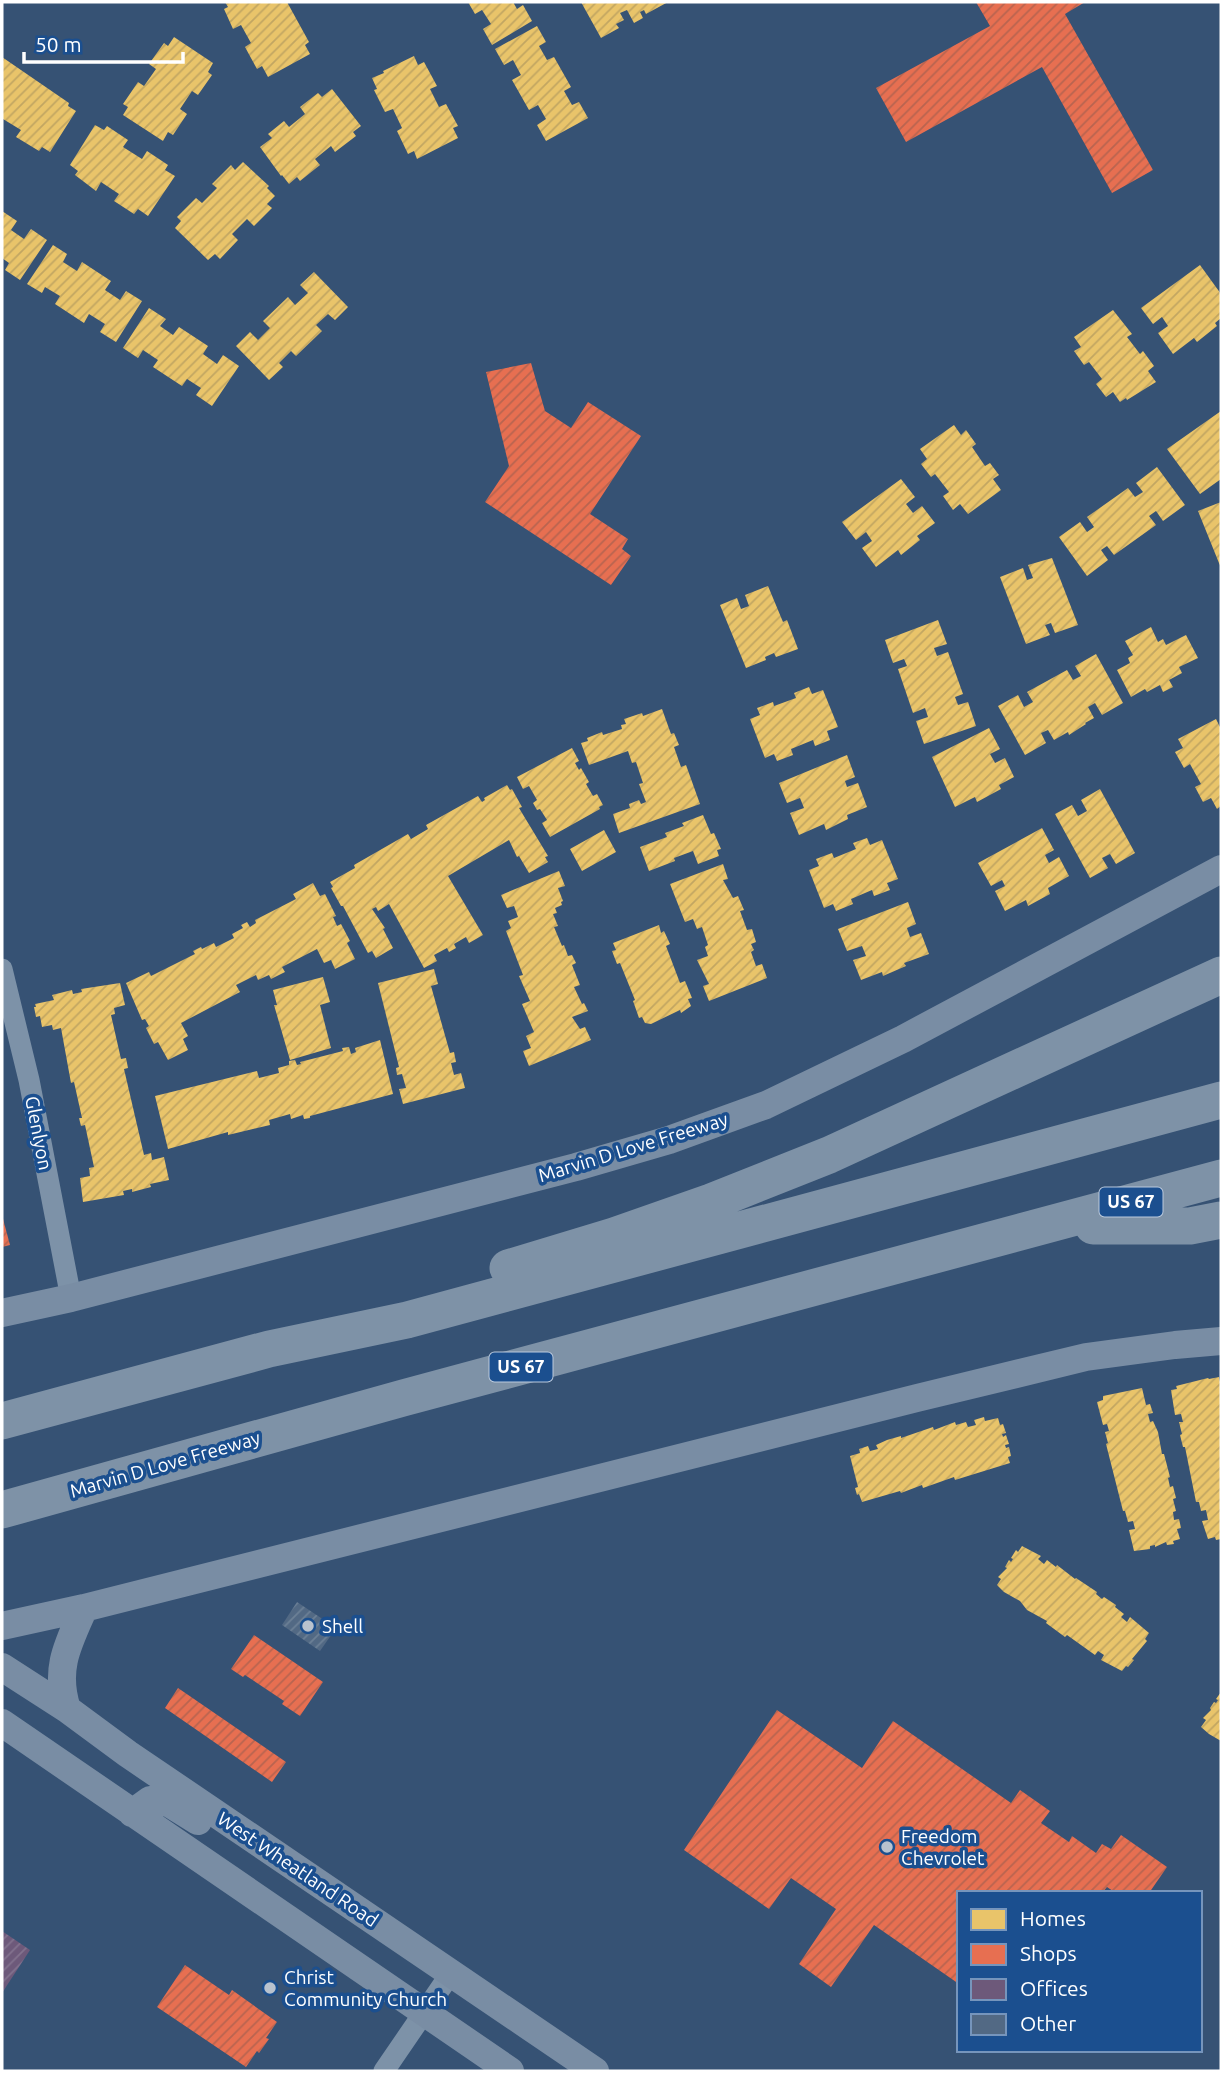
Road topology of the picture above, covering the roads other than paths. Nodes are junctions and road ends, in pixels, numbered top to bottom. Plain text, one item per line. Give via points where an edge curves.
1 (1221, 869) edge
2 (2, 969) edge
3 (1221, 975) edge
4 (1221, 1100) edge
5 (1221, 1178) edge
6 (1221, 1220) edge
7 (1041, 1226) junction
8 (71, 1298) junction
9 (2, 1313) edge
10 (1221, 1341) edge
11 (269, 1349) junction
12 (2, 1420) edge
13 (2, 1510) edge
14 (84, 1608) junction
15 (2, 1626) edge
16 (2, 1667) edge
17 (67, 1709) junction
18 (2, 1723) edge
19 (132, 1813) junction
20 (289, 1863) junction
21 (451, 1973) junction
22 (424, 2013) junction
23 (384, 2071) edge
24 (510, 2071) edge
25 (595, 2071) edge

1 - 8 main road, Marvin D Love Freeway via 902,1039 766,1105 576,1167
2 - 8 street, Glenlyon via 29,1080
3 - 11 highway via 829,1155 723,1197 614,1236 405,1298
4 - 11 highway via 407,1320
5 - 7 highway, Marvin D Love Freeway / US 67
6 - 7 highway via 1190,1226
7 - 13 highway, Marvin D Love Freeway / US 67
8 - 9 main road, Marvin D Love Freeway
10 - 14 main road via 1086,1357
11 - 12 highway
14 - 15 main road
14 - 17 main road via 66,1649 61,1691
16 - 17 main road, West Wheatland Road
17 - 20 main road, West Wheatland Road
18 - 19 main road
19 - 20 main road via 150,1800 169,1803 222,1835
19 - 22 main road
20 - 21 main road, West Wheatland Road
21 - 22 street
21 - 25 main road, West Wheatland Road
22 - 23 street
22 - 24 main road

